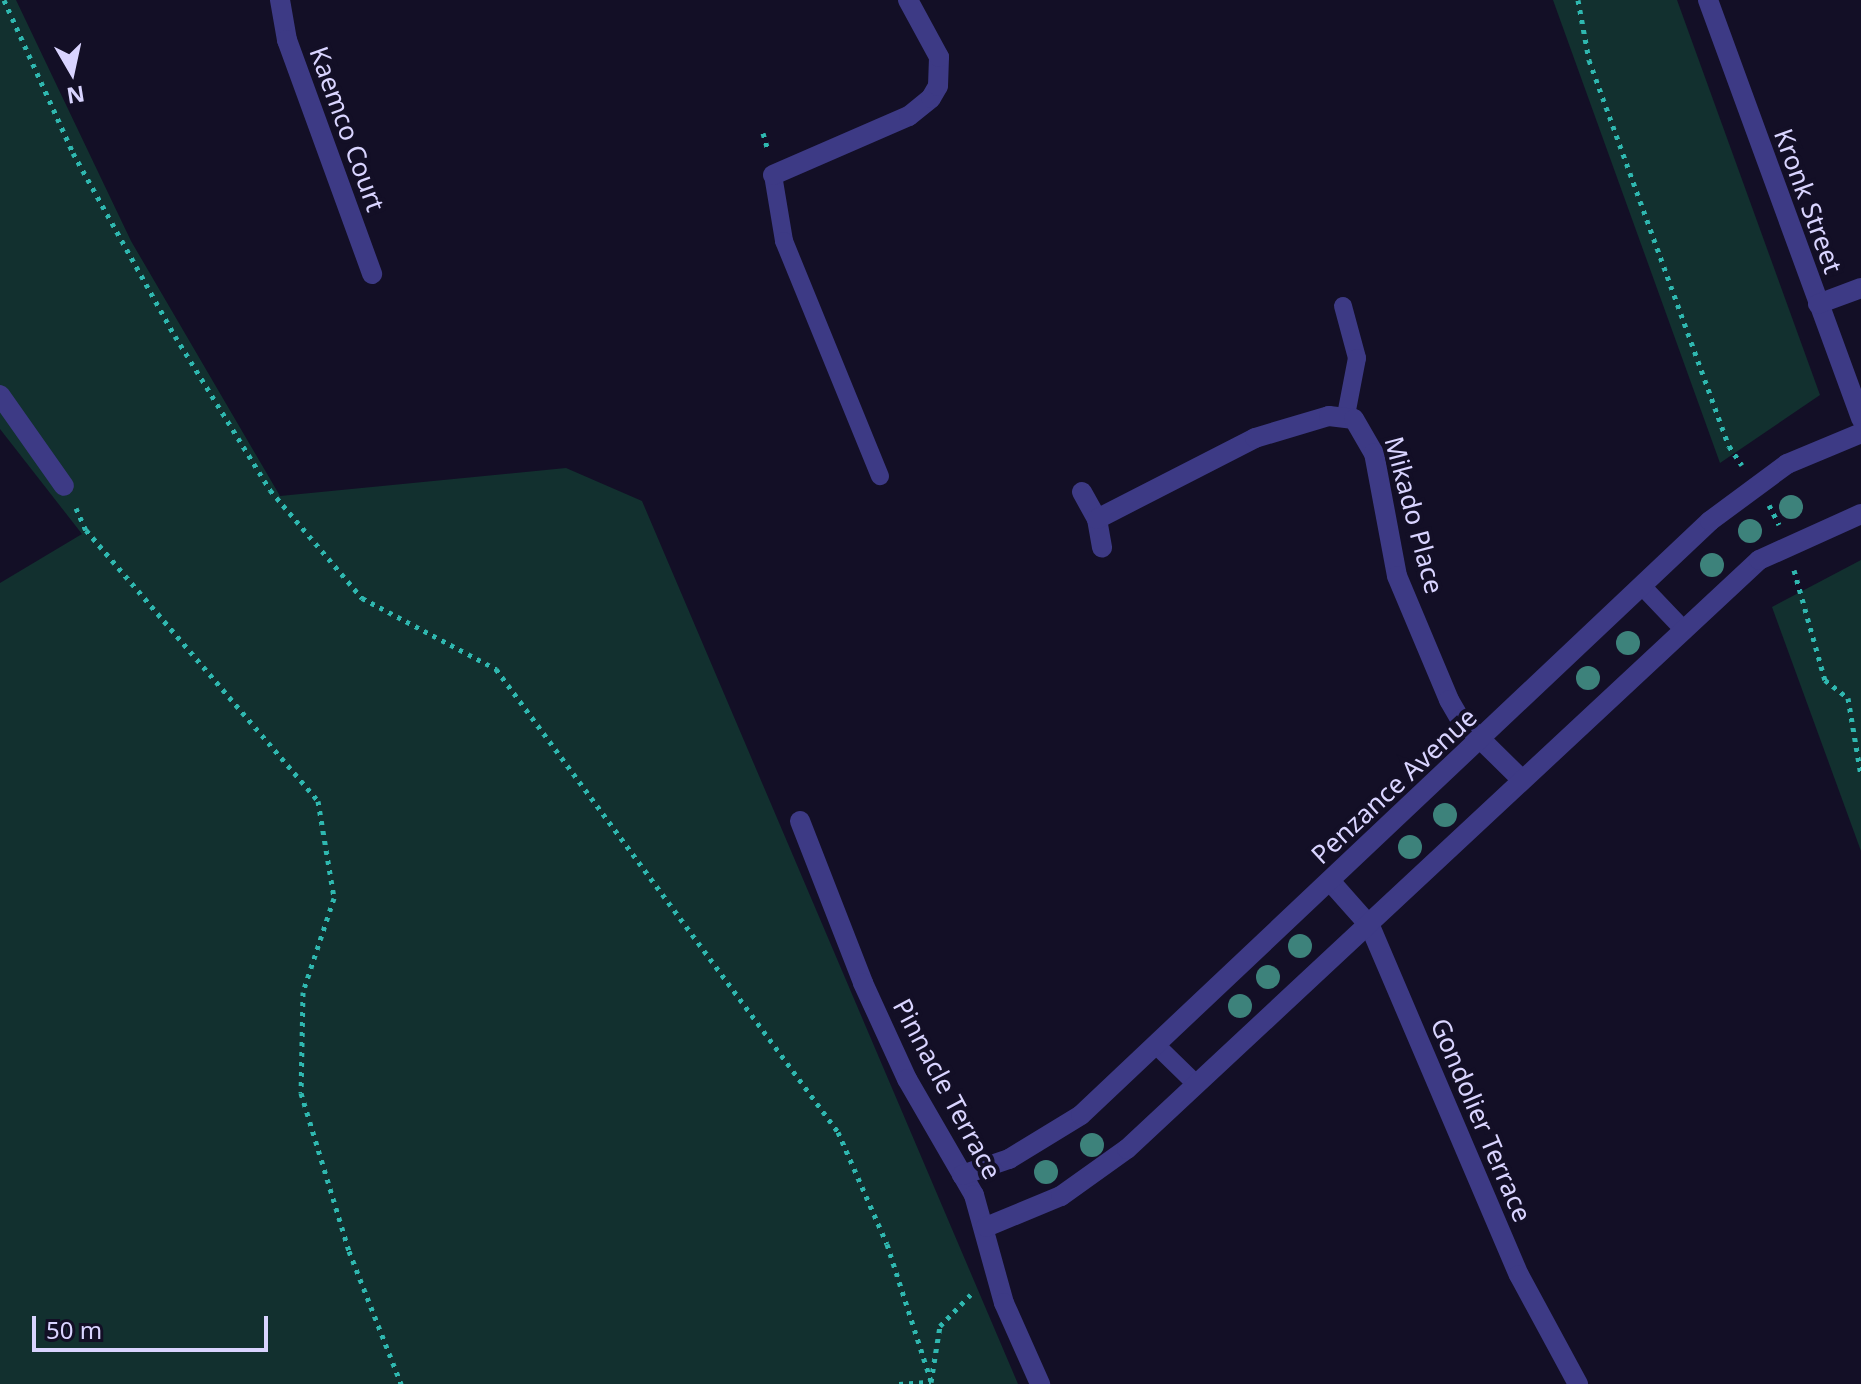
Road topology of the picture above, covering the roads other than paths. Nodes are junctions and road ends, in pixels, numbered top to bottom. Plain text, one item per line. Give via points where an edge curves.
1 (280, 0) edge
2 (908, 0) edge
3 (1708, 0) edge
4 (773, 175) joint
5 (372, 274) dead end
6 (1861, 288) edge
7 (1818, 304) junction
8 (1343, 306) dead end
9 (0, 395) edge
10 (1346, 415) junction
11 (1861, 419) edge
12 (1861, 433) edge
13 (880, 476) dead end
14 (64, 486) road end
15 (1082, 492) dead end
16 (1861, 514) edge
17 (1097, 519) junction
18 (1102, 548) dead end
19 (1642, 586) junction
20 (1683, 629) junction
21 (1480, 741) junction
22 (1521, 779) junction
23 (800, 821) dead end
24 (1330, 881) junction
25 (1370, 926) junction
26 (1156, 1045) junction
27 (1197, 1085) junction
28 (962, 1175) junction
29 (986, 1227) junction
30 (1040, 1384) edge
31 (1578, 1384) edge

1 - 5 street, Kaemco Court via 287,40
2 - 4 street via 939,57 938,86 931,98 909,116
3 - 7 street, Kronk Street
4 - 13 lane via 784,241
6 - 7 street
7 - 11 street, Kronk Street
8 - 10 lane via 1357,358
9 - 14 street
10 - 17 street via 1255,438
10 - 21 street, Mikado Place via 1364,429 1374,453 1403,589 1449,700
12 - 19 street, Penzance Avenue via 1756,483
15 - 17 street
16 - 20 street via 1759,560
17 - 18 street
19 - 20 lane
19 - 21 street, Penzance Avenue
20 - 22 street
21 - 22 street, Mikado Place
21 - 24 street, Penzance Avenue
22 - 25 street
23 - 28 street, Pinnacle Terrace via 863,983 928,1122
24 - 25 street, Gondolier Terrace
24 - 26 street, Penzance Avenue
25 - 27 street
25 - 31 street, Gondolier Terrace via 1519,1275
26 - 27 lane
26 - 28 street, Penzance Avenue via 1049,1138
27 - 29 street via 1096,1173 1061,1196
28 - 29 street, Pinnacle Terrace
29 - 30 street, Pinnacle Terrace via 997,1281

